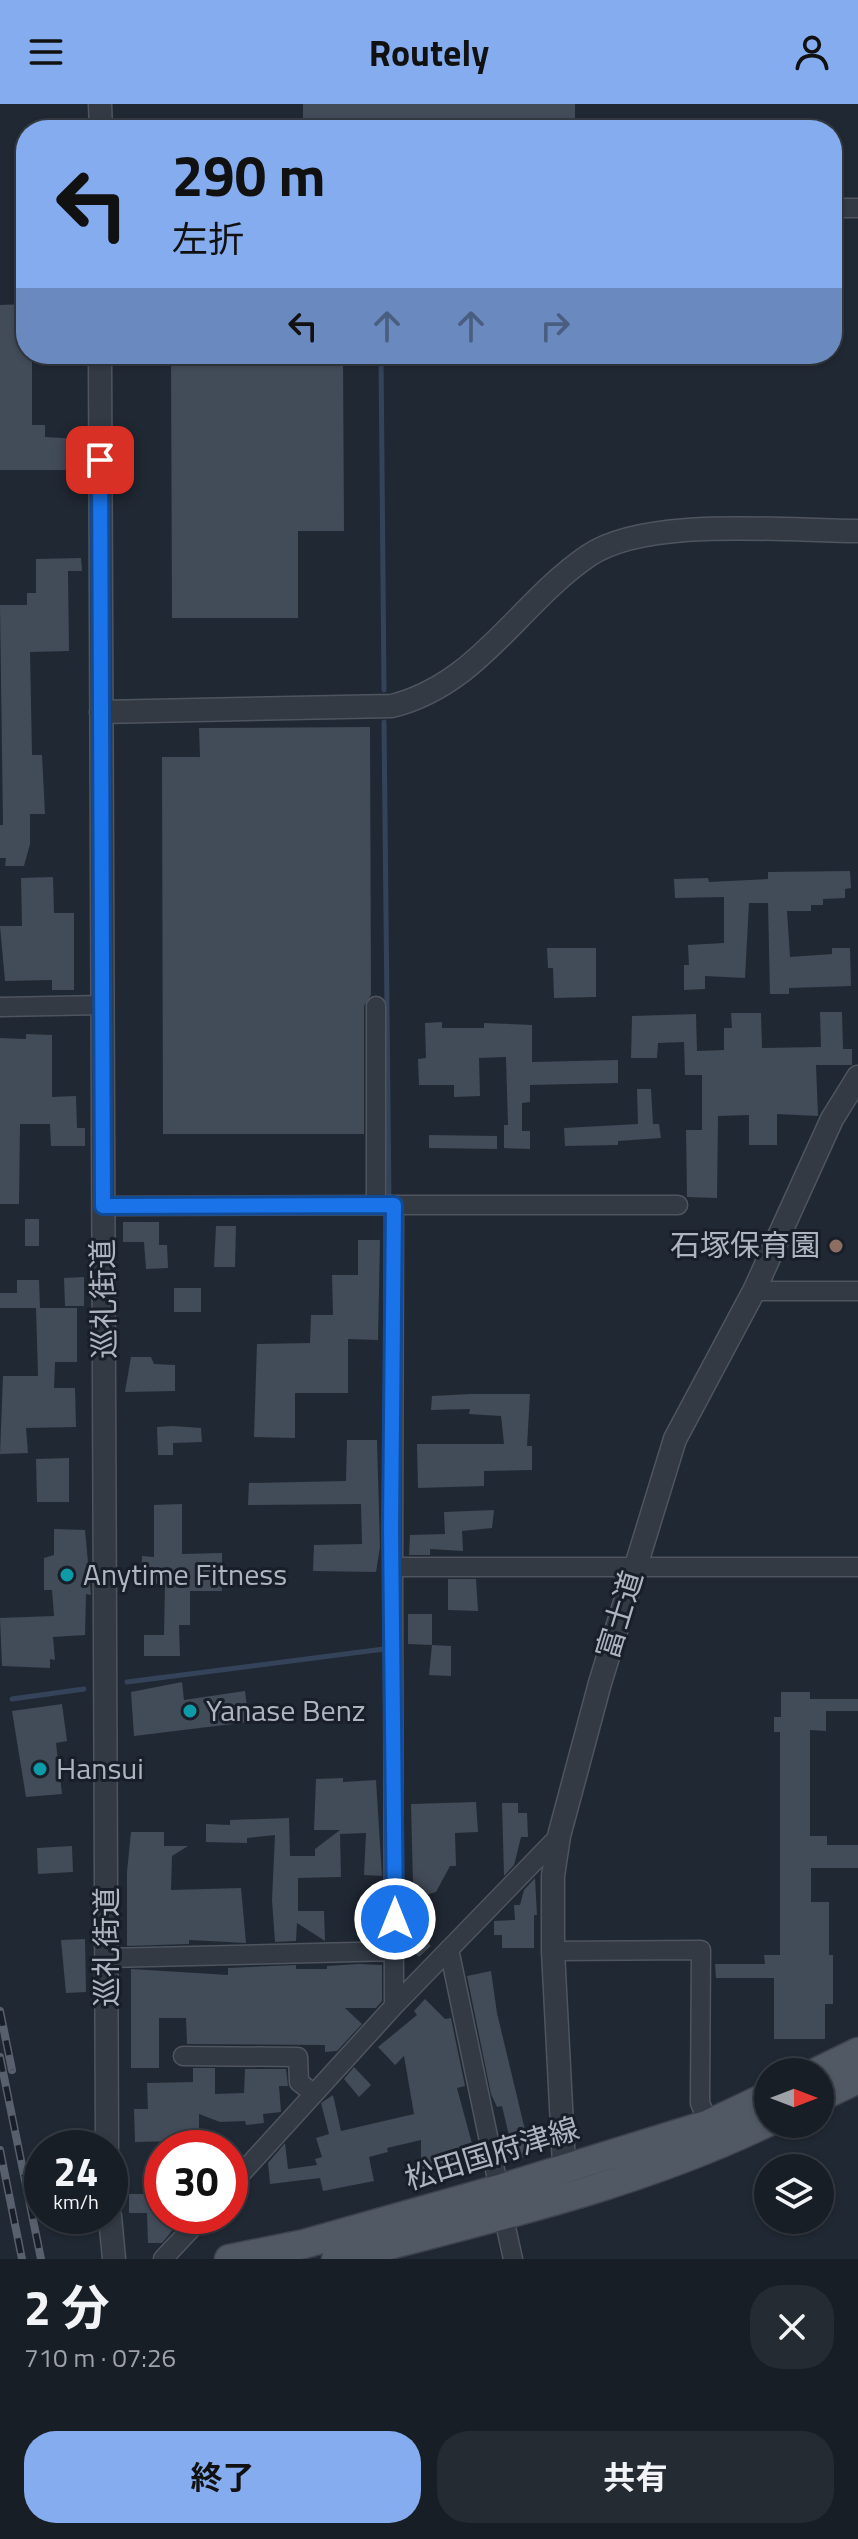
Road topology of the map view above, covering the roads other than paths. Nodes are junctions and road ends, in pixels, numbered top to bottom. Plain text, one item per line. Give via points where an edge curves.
1 (100, 364) edge
2 (858, 531) edge
3 (101, 712) junction
4 (103, 1005) junction
5 (376, 1006) dead end
6 (0, 1007) edge
7 (858, 1077) edge
8 (385, 1205) junction
9 (678, 1205) dead end
10 (103, 1206) junction
11 (754, 1291) junction
12 (858, 1291) edge
13 (393, 1567) junction
14 (634, 1567) junction
15 (858, 1567) edge
16 (559, 1836) junction
17 (449, 1949) junction
18 (395, 1951) junction
19 (553, 1951) junction
20 (107, 1958) junction
21 (394, 2006) junction
22 (858, 2052) edge
23 (183, 2056) dead end
24 (834, 2064) edge
25 (858, 2079) edge
26 (834, 2090) edge
27 (314, 2094) junction
28 (754, 2103) edge
29 (709, 2124) junction
30 (754, 2129) edge
31 (107, 2130) edge
32 (248, 2166) edge
33 (565, 2183) junction
34 (501, 2202) junction
35 (112, 2234) edge
36 (186, 2234) edge
37 (114, 2259) edge
38 (163, 2259) edge
39 (229, 2259) edge
40 (336, 2259) edge
41 (513, 2259) edge

1 - 3 street, 巡礼街道
2 - 3 street via 676,531 617,542 589,555 442,688 392,706
3 - 4 street, 巡礼街道
4 - 6 street
4 - 10 street, 巡礼街道
5 - 8 street
7 - 11 street, 富士道 via 832,1119
8 - 9 street
8 - 10 street
8 - 13 street
10 - 20 street, 巡礼街道
11 - 12 street
11 - 14 street, 富士道 via 675,1439
13 - 14 street
13 - 18 street
14 - 15 street
14 - 16 street, 富士道
16 - 17 street
16 - 19 street, 富士道
17 - 21 street
17 - 34 street
18 - 20 street
18 - 21 street
19 - 29 street via 701,1950 700,2103
19 - 33 street, 富士道
20 - 31 street, 巡礼街道
21 - 27 street
22 - 24 main road
23 - 27 street via 298,2057 299,2082
25 - 26 main road
27 - 32 street
28 - 29 main road, 松田国府津線
29 - 33 main road, 松田国府津線
30 - 33 main road, 松田国府津線 via 719,2146
33 - 34 main road, 松田国府津線
34 - 39 main road, 松田国府津線
34 - 40 main road, 松田国府津線
34 - 41 street
35 - 37 street
36 - 38 street

